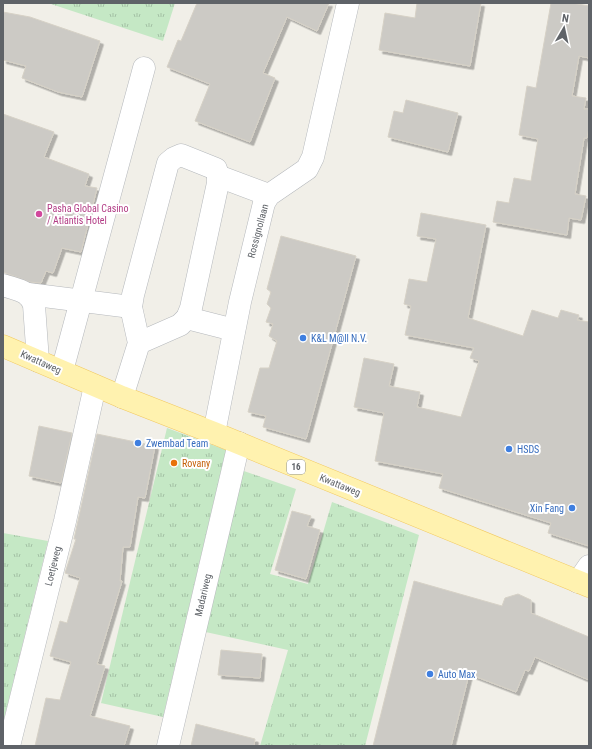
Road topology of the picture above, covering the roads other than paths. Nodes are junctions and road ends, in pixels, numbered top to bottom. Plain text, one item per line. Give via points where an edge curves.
1 (348, 3) edge
2 (144, 68) dead end
3 (218, 176) junction
4 (269, 195) junction
5 (3, 285) edge
6 (28, 294) junction
7 (81, 300) junction
8 (131, 307) junction
9 (187, 318) junction
10 (234, 330) junction
11 (139, 343) junction
12 (3, 346) edge
13 (38, 361) junction
14 (62, 371) junction
15 (95, 386) junction
16 (122, 397) junction
17 (214, 433) junction
18 (238, 444) junction
19 (585, 578) edge
20 (9, 746) edge
21 (168, 746) edge

1 - 4 street, Rossignollaan via 313,157 307,168
2 - 7 street
3 - 4 street
3 - 8 street via 216,169 181,155 168,163
3 - 9 street
4 - 10 street, Rossignollaan via 264,203
5 - 6 street
6 - 7 street
6 - 13 street via 34,305
7 - 8 street
7 - 14 street
8 - 11 street
9 - 10 street
9 - 11 street via 180,325
10 - 17 street, Rossignollaan
11 - 16 street
12 - 13 main road, Kwattaweg / 16
13 - 14 main road, Kwattaweg / 16
14 - 15 main road, Kwattaweg / 16
15 - 16 main road, Kwattaweg / 16
15 - 20 street, Loetjeweg
16 - 17 main road, Kwattaweg / 16
17 - 18 main road, Kwattaweg / 16
18 - 19 main road, Kwattaweg / 16
18 - 21 street, Madariweg

